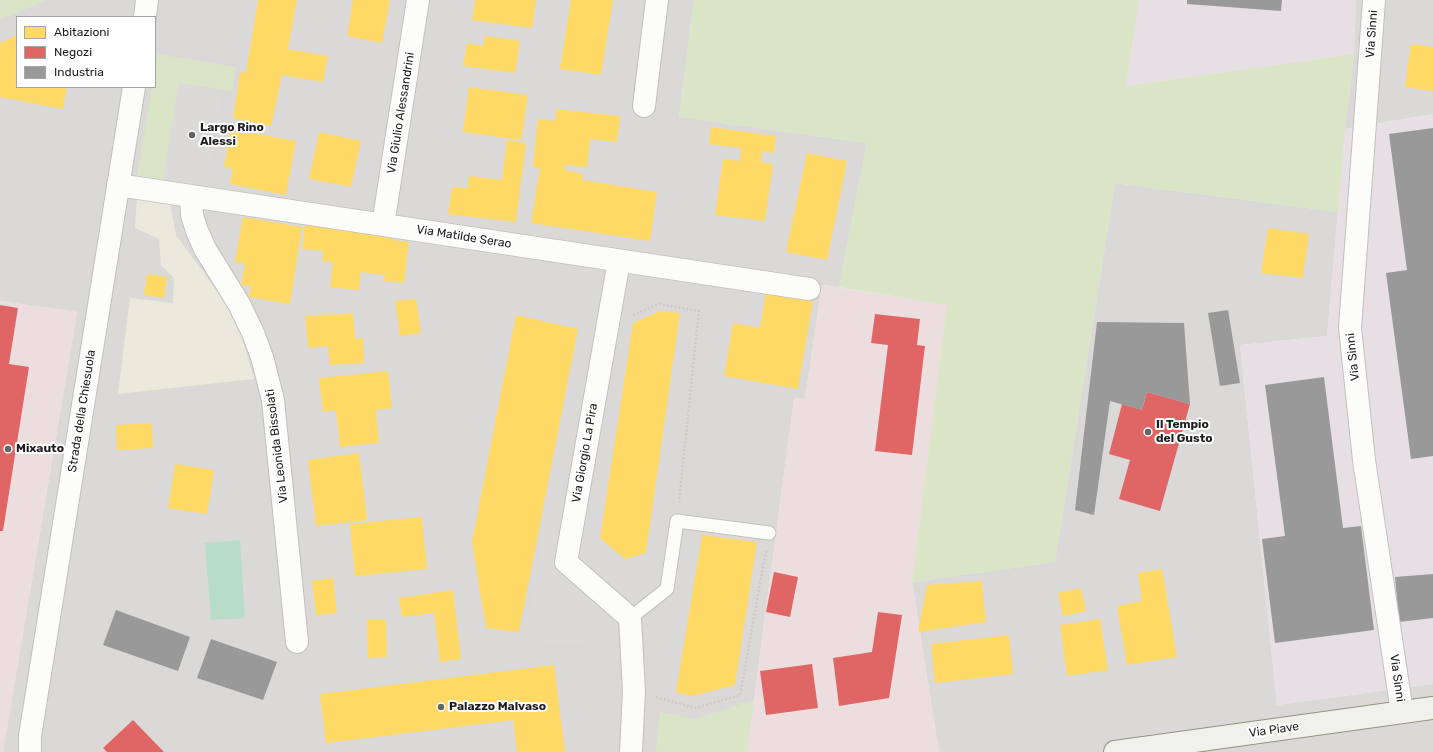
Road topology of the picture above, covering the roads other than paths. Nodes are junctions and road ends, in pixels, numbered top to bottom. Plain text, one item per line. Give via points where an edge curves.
1 (147, 0) edge
2 (418, 0) edge
3 (657, 0) edge
4 (1374, 0) edge
5 (145, 16) edge
6 (134, 88) edge
7 (644, 106) dead end
8 (118, 185) junction
9 (191, 196) junction
10 (383, 225) junction
11 (619, 261) junction
12 (809, 289) dead end
13 (769, 533) road end
14 (630, 618) junction
15 (297, 642) dead end
16 (1433, 708) edge
17 (1402, 712) junction
18 (28, 747) edge
19 (631, 752) edge
20 (1115, 752) edge

1 - 5 street
2 - 10 street, Via Giulio Alessandrini
3 - 7 street
4 - 17 street, Via Sinni via 1350,328 1364,460
6 - 8 street, Strada della Chiesuola
8 - 9 street, Via Matilde Serao
8 - 18 street, Strada della Chiesuola
9 - 10 street, Via Matilde Serao
9 - 15 street, Via Leonida Bissolati via 192,215 197,231 253,333 273,400
10 - 11 street, Via Matilde Serao
11 - 12 street, Via Matilde Serao
11 - 14 street, Via Giorgio La Pira via 566,562
13 - 14 lane via 677,521 667,589
14 - 19 street via 634,692
16 - 17 main road, Via Piave
17 - 20 main road, Via Piave

